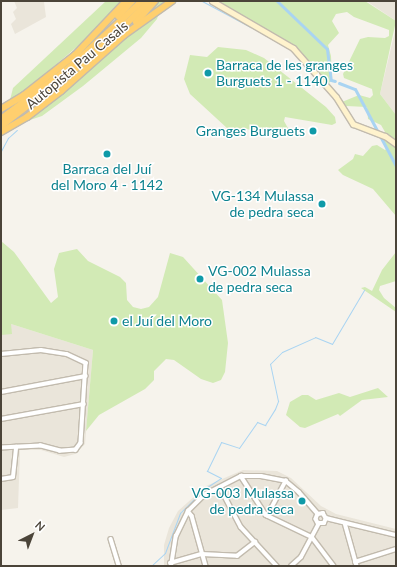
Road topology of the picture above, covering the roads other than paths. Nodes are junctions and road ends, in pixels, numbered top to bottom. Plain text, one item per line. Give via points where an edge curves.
1 (126, 1) edge
2 (132, 1) edge
3 (142, 1) edge
4 (150, 1) edge
5 (155, 1) edge
6 (172, 1) edge
7 (212, 1) edge
8 (124, 35) junction
9 (75, 55) junction
10 (18, 99) junction
11 (1, 109) edge
12 (1, 112) edge
13 (1, 119) edge
14 (1, 126) edge
15 (1, 132) edge
16 (396, 144) edge
17 (1, 354) edge
18 (86, 376) junction
19 (1, 392) edge
20 (84, 404) junction
21 (1, 419) edge
22 (16, 447) junction
23 (1, 448) edge
24 (241, 476) junction
25 (1, 479) edge
26 (286, 481) junction
27 (220, 487) junction
28 (188, 511) junction
29 (318, 514) junction
30 (267, 516) junction
31 (326, 518) junction
32 (319, 523) junction
33 (346, 523) junction
34 (396, 535) edge
35 (312, 537) junction
36 (111, 539) dead end
37 (255, 542) junction
38 (396, 549) edge
39 (202, 554) junction
40 (171, 564) edge
41 (356, 564) edge
42 (119, 566) edge
43 (206, 566) edge
44 (277, 566) edge
45 (291, 566) edge
46 (334, 566) edge

1 - 9 highway
2 - 9 highway
3 - 13 highway, Autopista Pau Casals via 70,67
4 - 14 highway, Autopista Pau Casals via 90,58
5 - 8 highway
6 - 8 highway
7 - 16 street via 292,47 336,97 351,122 385,136
8 - 15 highway via 61,91 27,117
9 - 10 highway
10 - 11 highway
10 - 12 highway
17 - 18 street via 41,350 67,354 86,364
18 - 19 street
18 - 20 street
20 - 21 street
20 - 22 street via 81,443 76,450 60,451 41,446
22 - 23 street
22 - 25 street via 13,477
24 - 26 street
24 - 27 street
24 - 30 street
26 - 29 street via 300,492
26 - 30 street
27 - 28 street via 204,495
27 - 37 street via 241,527
28 - 39 street via 192,516
28 - 40 street via 176,536
29 - 31 street via 323,513
29 - 32 street via 316,519
30 - 35 street
31 - 32 street via 324,523
31 - 33 street
32 - 35 street
33 - 34 street
33 - 41 street
35 - 45 street via 301,557
35 - 46 street
36 - 42 street
37 - 39 street via 237,556
37 - 44 street
38 - 41 street
39 - 40 street
39 - 43 street

